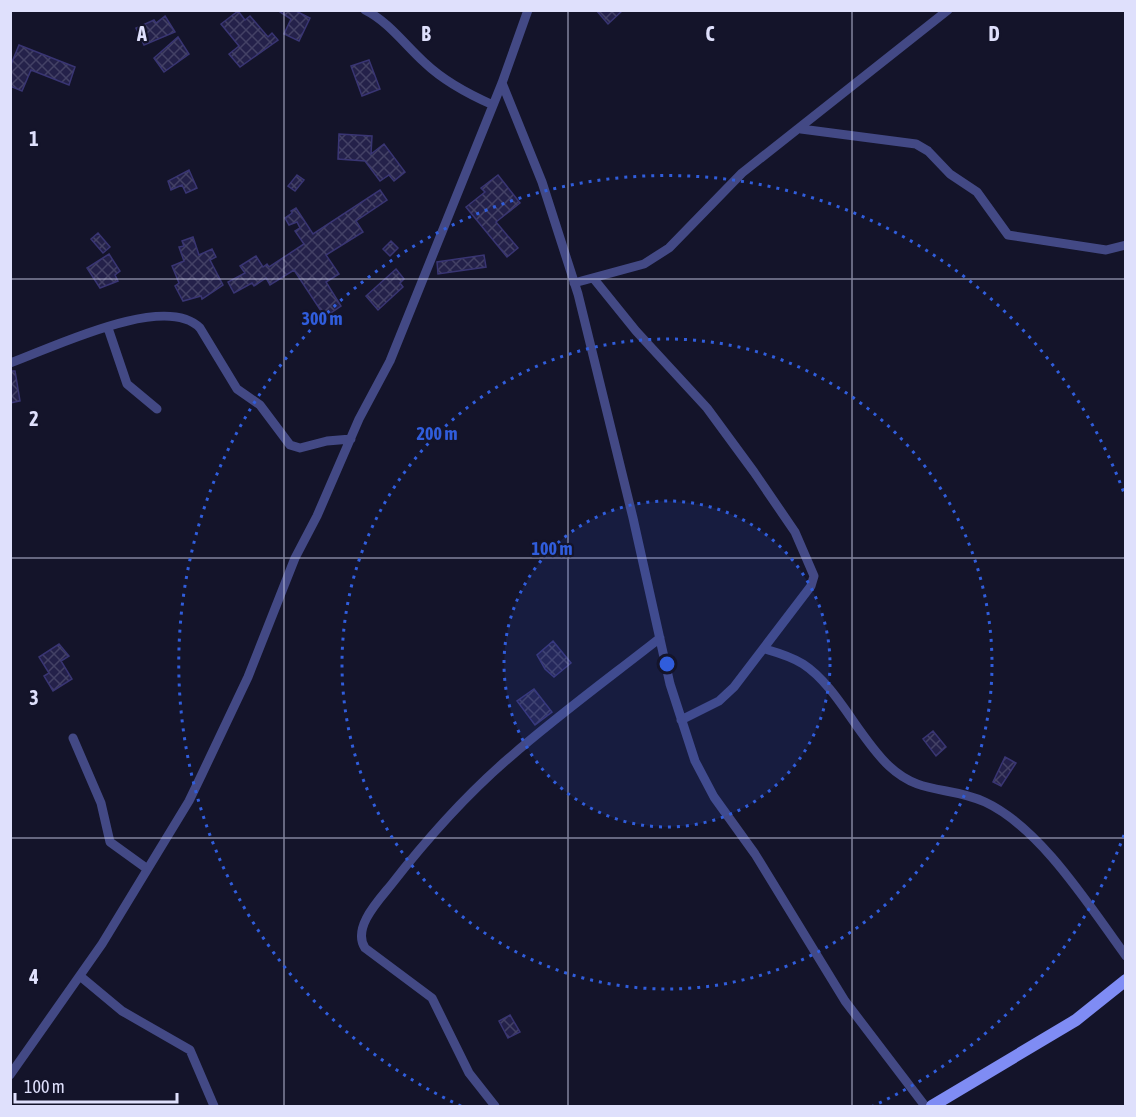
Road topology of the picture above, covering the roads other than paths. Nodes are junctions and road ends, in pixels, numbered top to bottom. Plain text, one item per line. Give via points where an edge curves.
1 (365, 10) edge
2 (528, 10) edge
3 (948, 10) edge
4 (502, 83) junction
5 (493, 105) junction
6 (801, 129) junction
7 (1125, 245) edge
8 (594, 279) junction
9 (574, 283) junction
10 (108, 328) junction
11 (10, 363) edge
12 (157, 409) dead end
13 (351, 439) junction
14 (660, 639) junction
15 (765, 649) junction
16 (681, 720) junction
17 (73, 738) dead end
18 (146, 868) junction
19 (1125, 956) edge
20 (80, 976) junction
21 (1125, 980) edge
22 (10, 1075) edge
23 (214, 1107) edge
24 (495, 1107) edge
25 (925, 1107) edge
26 (932, 1107) edge

1 - 5 street via 383,22 441,78
2 - 4 street
3 - 6 street
4 - 5 street
4 - 9 street via 542,182
5 - 13 street via 396,345
6 - 7 street via 916,144 977,192 1008,235 1106,250
6 - 8 street via 742,173 669,248 644,264
8 - 9 street
8 - 15 street via 707,408 795,532 810,562 814,576 811,586
9 - 14 street
10 - 11 street
10 - 12 street via 127,384
10 - 13 street via 152,315 179,315 193,321 237,390 260,405 290,445 300,448
13 - 18 street via 295,558 220,737 189,801
14 - 16 street
14 - 24 street via 508,759 466,800 423,844 373,909 360,933 365,948 432,998 465,1066
15 - 16 street via 719,701
15 - 19 street via 806,666 887,764 907,780 926,789 960,792 987,802 1018,824 1055,862
16 - 25 street via 694,760 714,797 755,854 845,1001
17 - 18 street via 101,803 110,842
18 - 20 street
20 - 22 street
20 - 23 street via 122,1011 190,1050
21 - 26 main road via 1076,1020

